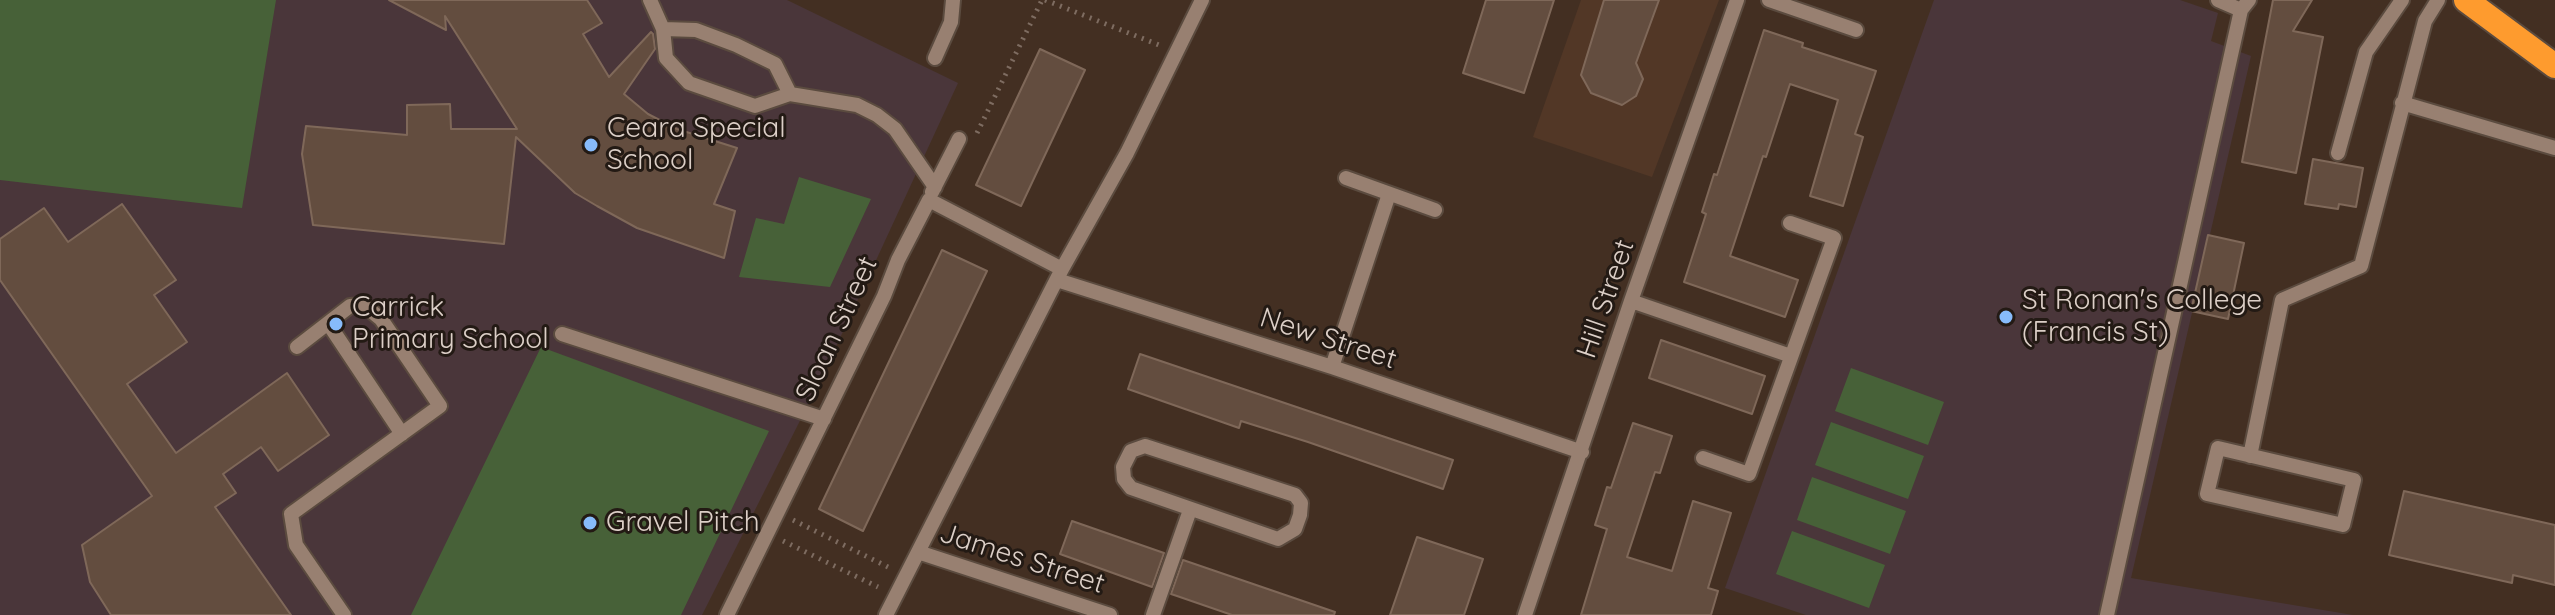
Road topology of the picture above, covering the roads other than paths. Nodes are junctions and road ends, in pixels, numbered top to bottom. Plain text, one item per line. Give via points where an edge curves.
1 (650, 0) edge
2 (953, 0) edge
3 (1202, 0) edge
4 (1737, 0) edge
5 (1769, 0) edge
6 (2218, 0) edge
7 (2402, 0) edge
8 (2438, 0) edge
9 (2468, 1) edge
10 (2245, 5) edge
11 (663, 29) junction
12 (1856, 30) dead end
13 (935, 58) dead end
14 (2555, 66) edge
15 (790, 94) junction
16 (2402, 103) junction
17 (959, 139) road end
18 (2555, 148) edge
19 (2338, 153) dead end
20 (1346, 178) dead end
21 (932, 193) junction
22 (1389, 194) junction
23 (1435, 210) dead end
24 (1790, 223) dead end
25 (1060, 274) junction
26 (1631, 301) junction
27 (328, 323) junction
28 (562, 334) dead end
29 (297, 347) dead end
30 (1791, 356) junction
31 (1332, 367) junction
32 (824, 419) junction
33 (402, 434) junction
34 (1582, 452) junction
35 (2250, 456) junction
36 (1703, 458) dead end
37 (1190, 510) junction
38 (918, 552) junction
39 (344, 615) edge
40 (727, 615) edge
41 (886, 615) edge
42 (1110, 615) edge
43 (1153, 615) edge
44 (1525, 615) edge
45 (2107, 615) edge

1 - 11 street
2 - 13 street via 951,22
3 - 25 street
4 - 26 street, Hill Street
5 - 12 street
6 - 10 street
7 - 19 street via 2366,52
8 - 16 street via 2425,21
9 - 14 highway
10 - 45 street
11 - 15 street via 696,30 775,64
11 - 15 street via 666,58 689,83 755,106
15 - 21 street via 857,105 877,115 895,129
16 - 18 street
16 - 35 street via 2361,266 2282,300
17 - 21 street, Sloan Street
20 - 22 street
21 - 25 street
21 - 32 street, Sloan Street
22 - 23 street
22 - 31 street
24 - 30 street via 1834,238
25 - 31 street, New Street
25 - 38 street
26 - 30 street
26 - 34 street, Hill Street
27 - 29 street
27 - 33 street
27 - 33 street via 350,306 364,305 381,319 440,406
28 - 32 street
30 - 36 street via 1749,474
31 - 34 street, New Street
32 - 40 street, Sloan Street
33 - 39 street via 291,514 296,545
34 - 44 street, Hill Street
35 - 35 street via 2218,448 2207,494 2343,525 2354,480
37 - 37 street via 1131,488 1123,467 1131,451 1145,446 1295,495 1301,503 1295,529 1278,539
37 - 43 street
38 - 41 street
38 - 42 street, James Street

